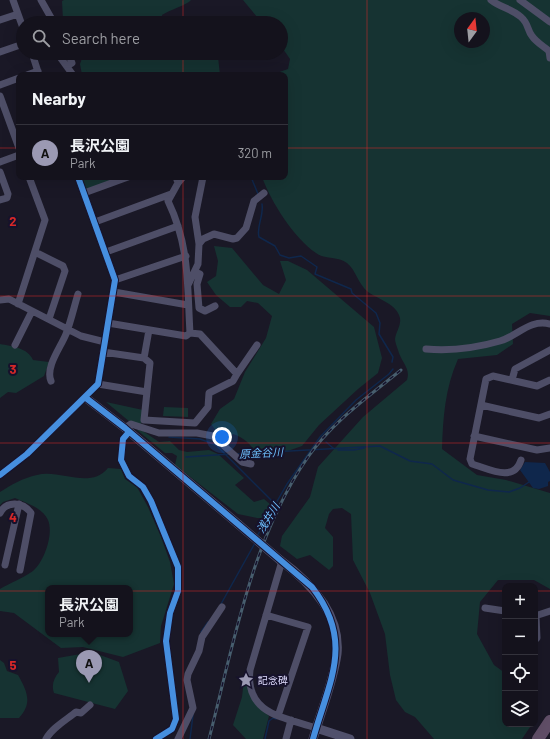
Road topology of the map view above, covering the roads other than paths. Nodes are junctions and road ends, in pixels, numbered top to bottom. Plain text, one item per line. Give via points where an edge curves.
1 (13, 0) edge
2 (41, 0) edge
3 (491, 0) edge
4 (520, 0) edge
5 (18, 14) joint
6 (50, 16) edge
7 (0, 20) edge
8 (550, 22) edge
9 (16, 46) edge
10 (0, 52) edge
11 (550, 58) edge
12 (34, 60) edge
13 (62, 60) edge
14 (71, 60) edge
15 (67, 66) junction
16 (38, 72) edge
17 (71, 72) edge
18 (16, 79) edge
19 (0, 85) edge
20 (0, 96) edge
21 (16, 140) edge
22 (16, 156) edge
23 (0, 162) edge
24 (0, 172) edge
25 (30, 180) edge
26 (79, 180) edge
27 (116, 180) edge
28 (177, 180) edge
29 (202, 180) edge
30 (84, 193) junction
31 (264, 193) dead end
32 (171, 194) junction
33 (0, 200) edge
34 (95, 222) junction
35 (178, 226) junction
36 (199, 244) junction
37 (35, 252) junction
38 (106, 252) junction
39 (186, 256) junction
40 (195, 272) junction
41 (115, 280) junction
42 (188, 286) junction
43 (114, 292) junction
44 (78, 294) dead end
45 (0, 300) edge
46 (18, 304) junction
47 (188, 305) junction
48 (215, 306) dead end
49 (32, 311) junction
50 (49, 319) junction
51 (108, 323) junction
52 (550, 324) edge
53 (67, 328) junction
54 (149, 330) junction
55 (190, 334) junction
56 (105, 342) junction
57 (15, 345) dead end
58 (257, 345) dead end
59 (426, 350) dead end
60 (550, 350) edge
61 (103, 352) junction
62 (144, 358) junction
63 (237, 374) junction
64 (512, 380) junction
65 (550, 380) edge
66 (51, 381) dead end
67 (98, 384) junction
68 (147, 392) junction
69 (86, 398) junction
70 (481, 405) junction
71 (550, 414) edge
72 (127, 430) junction
73 (474, 436) junction
74 (550, 448) edge
75 (521, 460) dead end
76 (251, 464) dead end
77 (0, 475) edge
78 (19, 504) junction
79 (0, 512) edge
80 (281, 560) junction
81 (5, 565) dead end
82 (20, 570) dead end
83 (222, 607) dead end
84 (485, 608) dead end
85 (502, 611) edge
86 (550, 611) edge
87 (266, 615) junction
88 (538, 615) edge
89 (90, 705) dead end
90 (278, 716) junction
91 (291, 720) junction
92 (550, 721) edge
93 (316, 728) junction
94 (46, 739) edge
95 (156, 739) edge
96 (178, 739) edge
97 (286, 739) edge
98 (313, 739) edge
99 (350, 739) edge
100 (538, 739) edge

1 - 5 street
2 - 6 street
3 - 11 street via 498,5 511,8 522,17 528,23 531,35 549,50
4 - 8 street
5 - 7 street
9 - 10 street
12 - 16 street
13 - 15 street
14 - 15 street via 72,63
15 - 17 street
18 - 19 street
20 - 21 street
22 - 23 street
24 - 33 street via 8,194 7,198
25 - 37 street via 45,220
26 - 30 street
27 - 30 street
28 - 32 street
29 - 36 street via 195,217
30 - 34 street
31 - 36 street via 254,201 246,228 237,238 214,234 207,236
32 - 34 street
32 - 35 street via 168,201
34 - 38 street
35 - 38 street
35 - 39 street
36 - 40 street
37 - 46 street
37 - 50 street via 63,266 65,270
38 - 41 street
39 - 41 street
39 - 42 street
40 - 42 street
40 - 48 street via 200,274 197,284 199,308 205,310
41 - 43 street
42 - 47 street
43 - 47 street
43 - 51 street
44 - 53 street
45 - 46 street via 8,298
46 - 49 street
47 - 55 street
49 - 50 street
49 - 57 street
50 - 53 street
51 - 54 street
51 - 56 street
52 - 59 street via 536,323 524,327 501,341 464,348
53 - 56 street via 81,336
53 - 66 street via 51,367
54 - 55 street via 186,336
54 - 62 street
55 - 63 street via 200,334
56 - 61 street
58 - 63 street
60 - 64 street via 515,369
61 - 62 street
61 - 67 street
62 - 68 street via 150,363
63 - 68 street via 233,381 209,393 208,407 195,423 144,420
64 - 65 street via 538,386
64 - 70 street via 493,376 486,379
67 - 68 street
67 - 69 street
69 - 72 street
69 - 77 street via 27,454
70 - 71 street via 538,418
70 - 73 street
72 - 76 street via 131,424 159,432 213,436 242,462
72 - 80 street, bridge
72 - 95 street via 123,439 121,460 129,476 143,487 151,501 172,549 179,575 166,641 176,719 172,729
73 - 74 street via 537,450
73 - 75 street via 470,459 472,464 506,474 516,470
78 - 79 street via 7,505
78 - 81 street
78 - 82 street via 32,512
80 - 87 street
80 - 93 street via 323,600 334,629 337,653 332,679
83 - 96 street via 202,637 199,651 188,674 192,711
84 - 85 street
86 - 88 street
87 - 90 street via 249,681 256,701
87 - 90 street via 308,627
89 - 94 street via 81,713 76,712
90 - 91 street
91 - 93 street
91 - 97 street
92 - 100 highway
93 - 98 street
93 - 99 street

